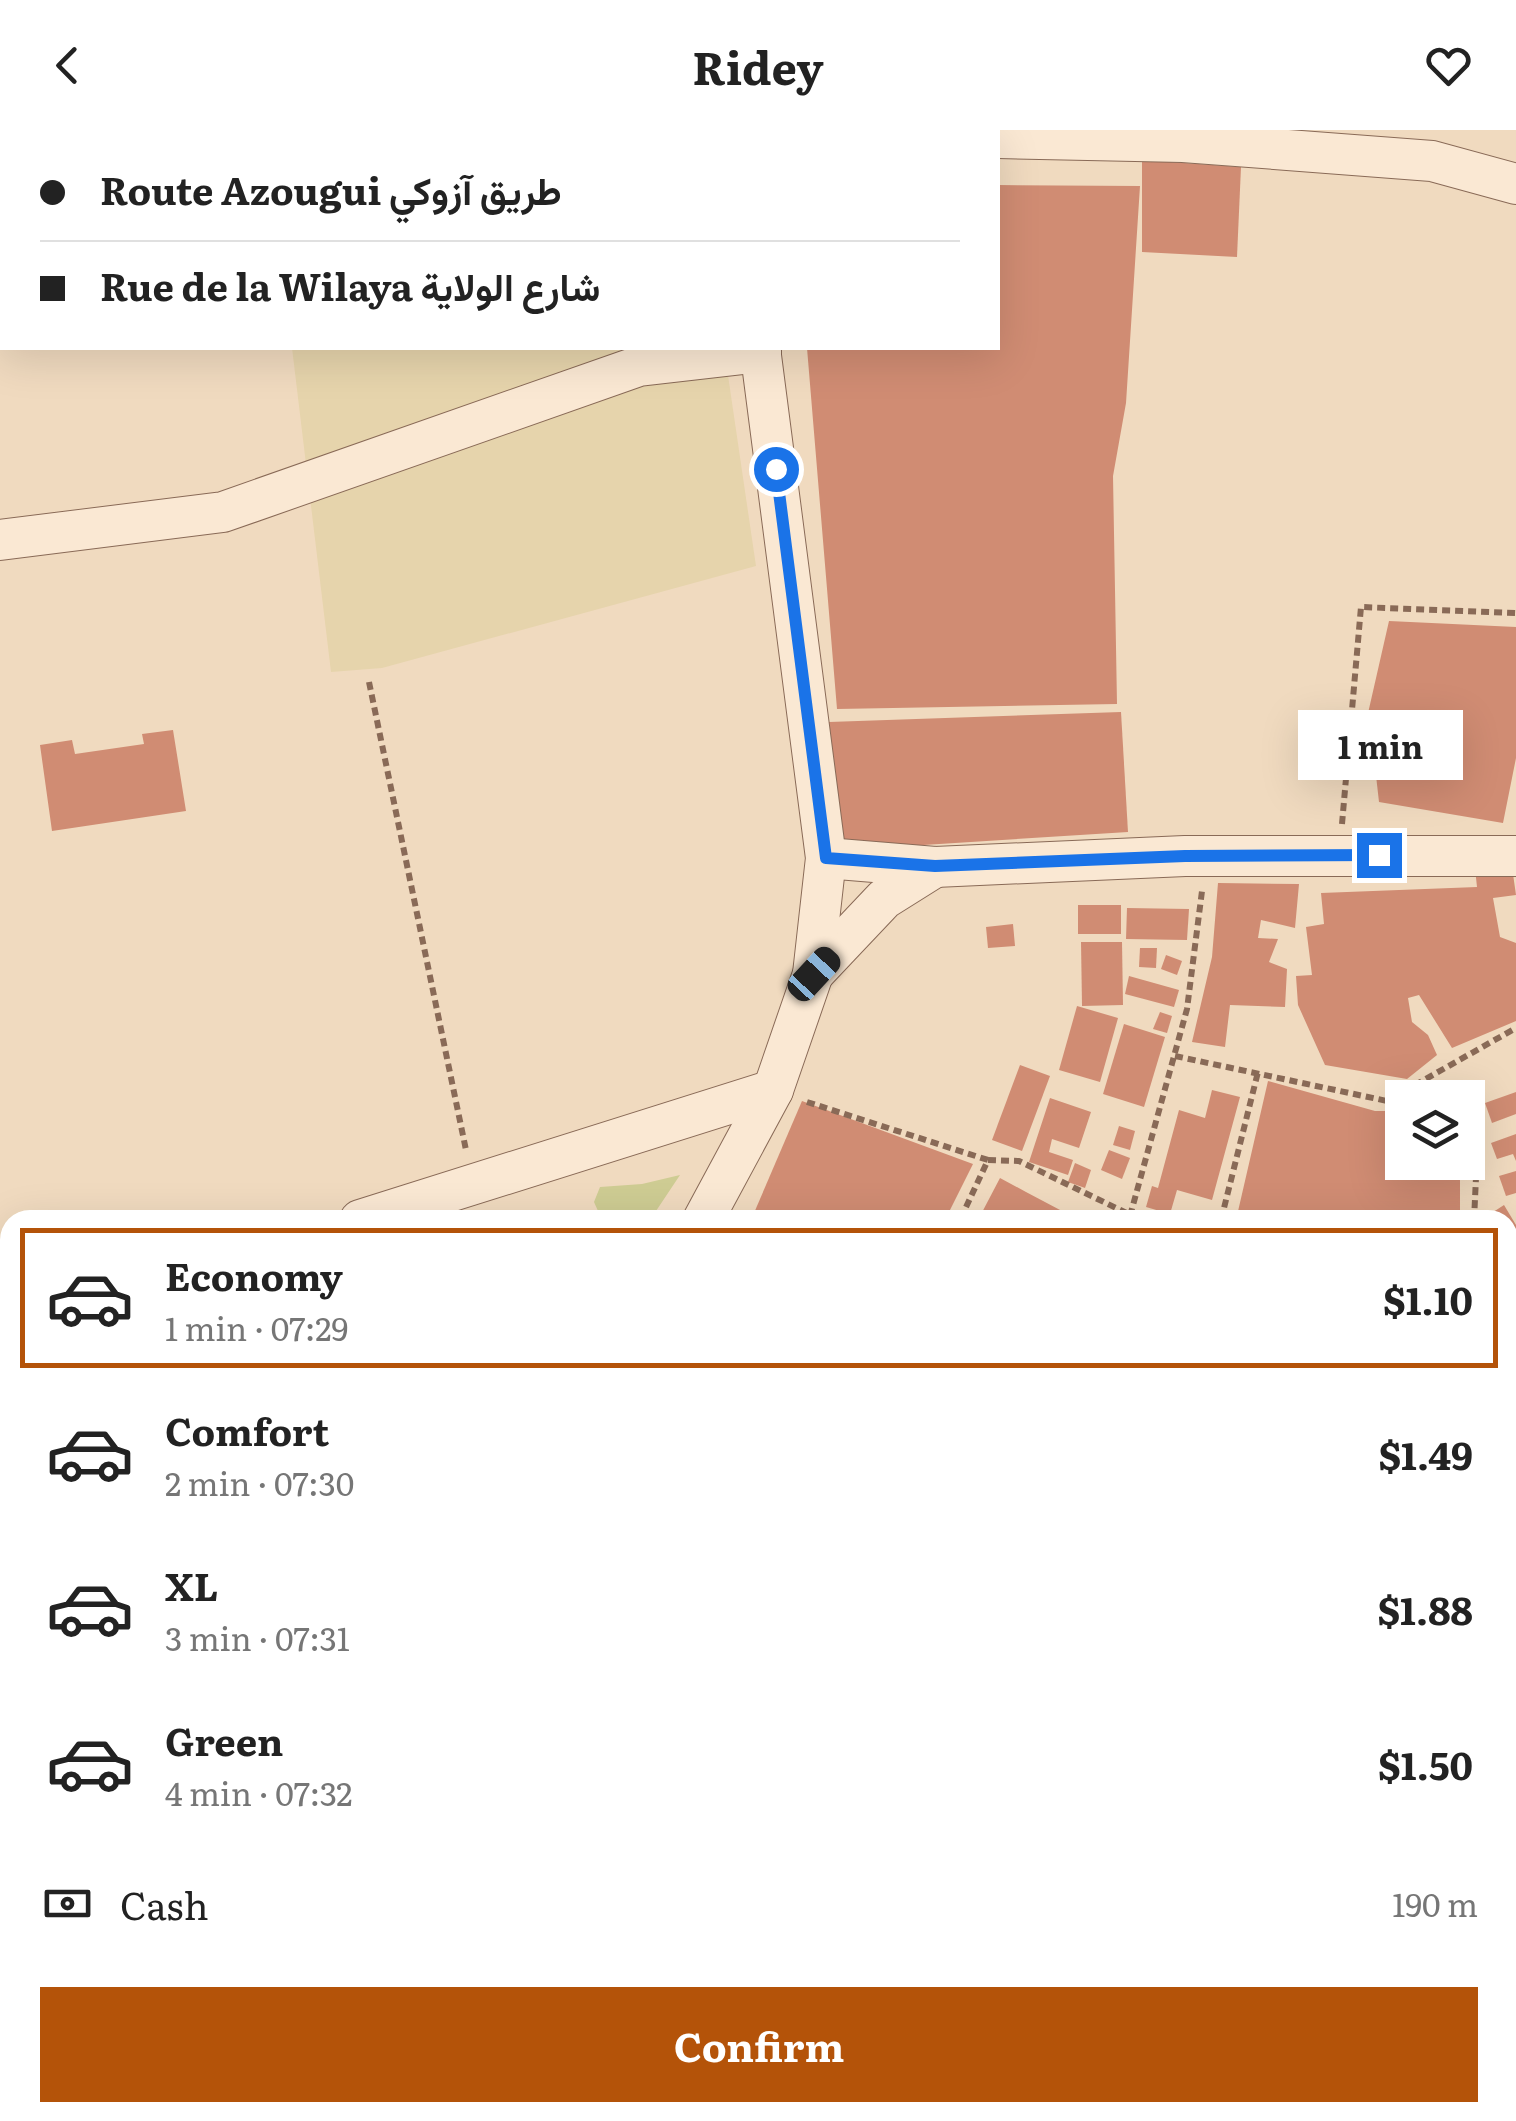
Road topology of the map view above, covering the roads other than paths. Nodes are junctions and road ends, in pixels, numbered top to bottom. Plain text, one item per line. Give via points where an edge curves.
1 (1000, 138) edge
2 (1516, 184) edge
3 (761, 350) edge
4 (0, 540) edge
5 (1516, 856) edge
6 (826, 858) junction
7 (935, 866) junction
8 (814, 974) junction
9 (773, 1090) junction
10 (391, 1210) edge
11 (708, 1210) edge

1 - 2 street via 1183,142 1432,162
3 - 4 street via 640,366 223,512
3 - 6 street
5 - 7 street via 1206,856
6 - 7 street
6 - 8 street
7 - 8 street via 884,899
8 - 9 street
9 - 10 street
9 - 11 street

